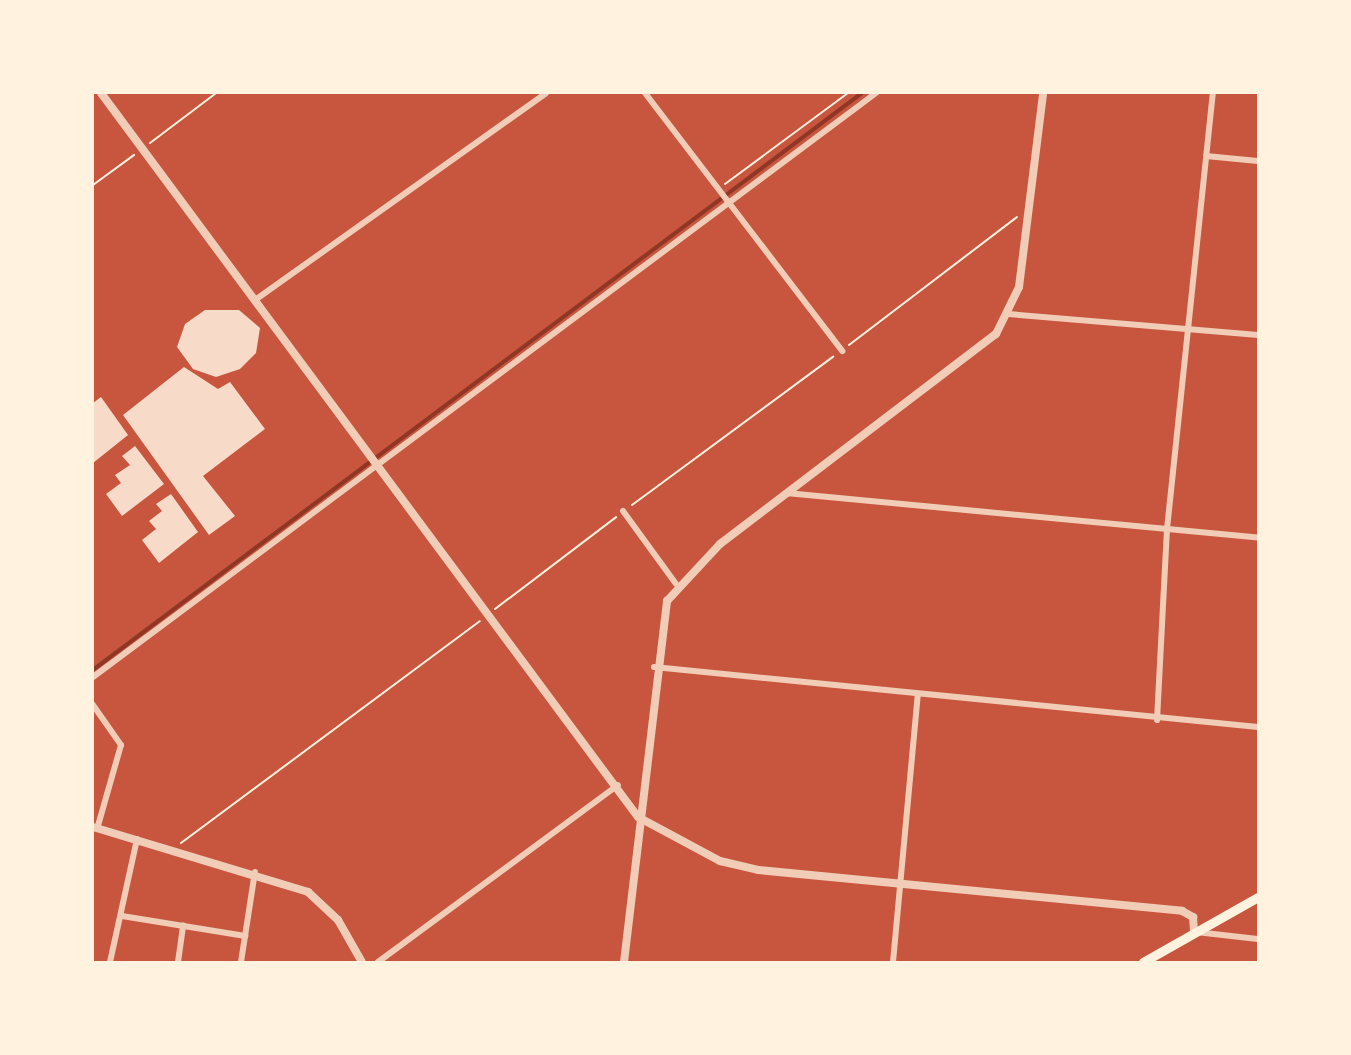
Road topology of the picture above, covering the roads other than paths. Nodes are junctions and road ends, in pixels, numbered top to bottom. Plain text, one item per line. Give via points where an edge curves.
1 (101, 93) edge
2 (545, 93) edge
3 (645, 93) edge
4 (876, 93) edge
5 (1043, 93) edge
6 (1213, 93) edge
7 (1206, 156) junction
8 (1258, 161) edge
9 (725, 202) junction
10 (255, 300) junction
11 (1008, 314) junction
12 (1186, 330) junction
13 (1258, 335) edge
14 (842, 351) road end
15 (380, 464) junction
16 (786, 493) junction
17 (624, 511) road end
18 (1167, 529) junction
19 (1258, 538) edge
20 (676, 584) junction
21 (654, 667) junction
22 (93, 677) edge
23 (918, 694) junction
24 (93, 705) edge
25 (1157, 720) junction
26 (1258, 727) edge
27 (618, 785) junction
28 (639, 817) junction
29 (95, 828) edge
30 (137, 839) junction
31 (255, 872) junction
32 (900, 884) junction
33 (1258, 897) edge
34 (122, 916) junction
35 (183, 925) junction
36 (1194, 932) junction
37 (246, 936) junction
38 (1258, 939) edge
39 (110, 962) edge
40 (178, 962) edge
41 (242, 962) edge
42 (362, 962) edge
43 (378, 962) edge
44 (624, 962) edge
45 (893, 962) edge
46 (1143, 962) edge

1 - 10 street
2 - 10 street
3 - 9 street
4 - 9 street
5 - 11 street via 1019,287
6 - 7 street
7 - 8 street
7 - 12 street
9 - 14 street
9 - 15 street
10 - 15 street
11 - 12 street
11 - 16 street via 996,334 962,362
12 - 13 street
12 - 18 street
15 - 22 street
15 - 27 street
16 - 18 street
16 - 20 street
17 - 20 street
18 - 19 street
18 - 25 street
20 - 21 street via 660,627
21 - 23 street
21 - 28 street
23 - 25 street
23 - 32 street
24 - 29 street via 121,745
25 - 26 street
27 - 28 street
27 - 43 street
28 - 32 street via 720,861
28 - 44 street
29 - 30 street
30 - 31 street
30 - 34 street
31 - 37 street
31 - 42 street via 308,892 338,920
32 - 36 street via 1182,911 1193,917
32 - 45 street
33 - 36 main road
34 - 35 street
34 - 39 street
35 - 37 street
35 - 40 street
36 - 38 street
36 - 46 main road
37 - 41 street

